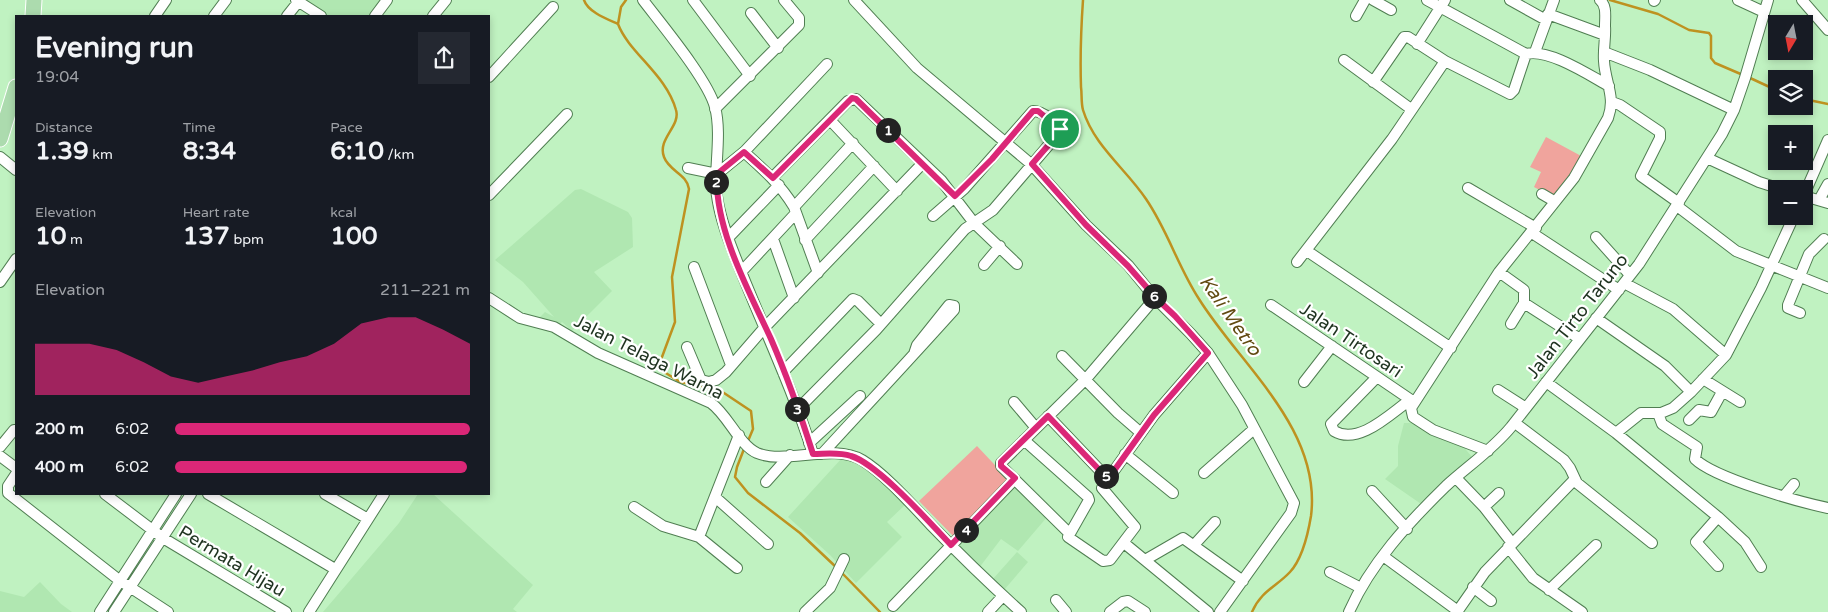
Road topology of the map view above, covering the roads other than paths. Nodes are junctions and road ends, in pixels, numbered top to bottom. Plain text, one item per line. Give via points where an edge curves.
1 (34, 0) edge
2 (166, 0) edge
3 (226, 0) edge
4 (387, 0) edge
5 (446, 0) edge
6 (643, 0) edge
7 (693, 0) edge
8 (784, 0) edge
9 (854, 0) edge
10 (1365, 0) edge
11 (1373, 0) edge
12 (1427, 0) edge
13 (1510, 0) edge
14 (1554, 0) edge
15 (1600, 0) edge
16 (1738, 0) edge
17 (1768, 0) edge
18 (1802, 0) edge
19 (298, 1) edge
20 (1443, 4) edge
21 (553, 7) dead end
22 (1391, 10) dead end
23 (1764, 12) junction
24 (751, 14) dead end
25 (33, 15) edge
26 (156, 15) edge
27 (215, 15) edge
28 (288, 15) edge
29 (319, 15) edge
30 (376, 15) edge
31 (434, 15) edge
32 (1356, 16) dead end
33 (1547, 17) junction
34 (1828, 30) edge
35 (1605, 35) junction
36 (1417, 44) junction
37 (778, 48) junction
38 (1531, 53) junction
39 (1608, 53) junction
40 (1344, 60) dead end
41 (1446, 61) junction
42 (827, 64) dead end
43 (490, 75) edge
44 (750, 76) junction
45 (1373, 82) junction
46 (1609, 86) junction
47 (15, 90) edge
48 (1615, 103) junction
49 (716, 109) junction
50 (1411, 109) junction
51 (1734, 110) junction
52 (567, 114) dead end
53 (830, 120) junction
54 (1, 132) edge
55 (1828, 140) edge
56 (1006, 142) junction
57 (853, 143) junction
58 (744, 152) junction
59 (1824, 156) edge
60 (0, 157) edge
61 (1707, 158) junction
62 (923, 163) junction
63 (1032, 164) junction
64 (874, 166) junction
65 (688, 168) dead end
66 (15, 169) edge
67 (717, 174) junction
68 (1812, 180) edge
69 (776, 181) junction
70 (1828, 184) edge
71 (1768, 185) edge
72 (1468, 188) dead end
73 (897, 191) junction
74 (490, 194) edge
75 (1542, 194) dead end
76 (955, 196) junction
77 (1554, 201) junction
78 (1824, 202) edge
79 (1678, 204) junction
80 (795, 210) junction
81 (933, 216) dead end
82 (974, 222) junction
83 (1790, 225) edge
84 (1534, 230) junction
85 (728, 238) junction
86 (1596, 238) dead end
87 (773, 239) junction
88 (1824, 239) dead end
89 (805, 240) junction
90 (1000, 246) junction
91 (1307, 251) junction
92 (15, 260) edge
93 (1298, 262) dead end
94 (1018, 264) dead end
95 (1772, 264) junction
96 (984, 265) dead end
97 (4, 266) edge
98 (694, 268) dead end
99 (742, 272) junction
100 (1499, 272) junction
101 (818, 273) junction
102 (1800, 278) junction
103 (0, 282) edge
104 (1624, 283) junction
105 (1828, 288) edge
106 (794, 298) junction
107 (1156, 298) junction
108 (490, 299) edge
109 (1524, 303) junction
110 (1271, 306) dead end
111 (1800, 314) dead end
112 (1596, 318) junction
113 (881, 324) junction
114 (1511, 324) dead end
115 (765, 327) junction
116 (1580, 340) junction
117 (1332, 346) junction
118 (687, 347) dead end
119 (1451, 348) junction
120 (1208, 353) junction
121 (914, 354) junction
122 (1726, 355) junction
123 (1062, 356) dead end
124 (731, 365) junction
125 (783, 372) junction
126 (1377, 378) junction
127 (1086, 379) junction
128 (1703, 379) junction
129 (1304, 382) dead end
130 (1546, 382) junction
131 (1498, 390) dead end
132 (1692, 392) junction
133 (1722, 392) junction
134 (860, 396) dead end
135 (1412, 401) junction
136 (1014, 402) dead end
137 (1740, 402) dead end
138 (1526, 408) junction
139 (797, 410) junction
140 (1661, 413) junction
141 (1048, 416) junction
142 (1689, 420) dead end
143 (1514, 423) junction
144 (1036, 428) junction
145 (15, 429) edge
146 (1254, 429) junction
147 (1141, 432) junction
148 (1616, 434) junction
149 (740, 437) junction
150 (1024, 440) junction
151 (809, 443) junction
152 (1, 449) edge
153 (1488, 451) junction
154 (817, 454) junction
155 (1125, 454) junction
156 (790, 455) junction
157 (15, 467) edge
158 (1204, 473) dead end
159 (15, 476) edge
160 (1015, 478) junction
161 (1456, 478) junction
162 (1108, 479) junction
163 (1574, 480) junction
164 (766, 482) dead end
165 (1794, 484) dead end
166 (1372, 490) dead end
167 (1173, 493) dead end
168 (1499, 493) dead end
169 (106, 495) edge
170 (175, 495) edge
171 (190, 495) edge
172 (210, 495) edge
173 (327, 495) edge
174 (383, 495) edge
175 (1784, 496) junction
176 (715, 497) junction
177 (634, 507) dead end
178 (1484, 507) junction
179 (1828, 508) edge
180 (1718, 517) junction
181 (368, 519) junction
182 (1215, 522) dead end
183 (1406, 529) junction
184 (152, 531) junction
185 (1070, 534) junction
186 (699, 537) junction
187 (163, 538) junction
188 (1124, 543) junction
189 (1652, 543) dead end
190 (768, 544) dead end
191 (1596, 544) dead end
192 (951, 545) junction
193 (1194, 545) junction
194 (1510, 545) junction
195 (1383, 556) junction
196 (1144, 560) junction
197 (843, 562) dead end
198 (1718, 566) dead end
199 (1762, 567) dead end
200 (737, 568) dead end
201 (335, 569) junction
202 (1330, 572) dead end
203 (119, 580) junction
204 (1243, 581) junction
205 (130, 587) junction
206 (1473, 587) junction
207 (1361, 588) junction
208 (1549, 590) junction
209 (1003, 596) junction
210 (1056, 600) dead end
211 (1491, 601) dead end
212 (892, 606) dead end
213 (1352, 611) edge
214 (1457, 611) edge
215 (100, 612) edge
216 (114, 612) edge
217 (168, 612) edge
218 (286, 612) edge
219 (308, 612) edge
220 (805, 612) edge
221 (988, 612) edge
222 (1021, 612) edge
223 (1066, 612) edge
224 (1110, 612) edge
225 (1146, 612) edge
226 (1208, 612) edge
227 (1220, 612) edge
228 (1582, 612) edge

1 - 25 main road
2 - 26 street
3 - 27 street
4 - 30 street
5 - 31 street
6 - 49 street via 696,73
7 - 44 street
8 - 37 street via 800,22
9 - 56 street via 907,59
10 - 32 street
11 - 22 street
12 - 20 street
13 - 33 street
14 - 33 street
15 - 35 street via 1605,9
16 - 23 street
17 - 23 street, Jalan Tirto Taruno
18 - 34 street
19 - 28 street
19 - 29 street
20 - 36 street
20 - 38 street
21 - 43 street
23 - 51 street, Jalan Tirto Taruno
24 - 37 street
33 - 35 street
33 - 38 street
35 - 39 street
36 - 41 street
36 - 45 street via 1408,37 1400,40
37 - 44 street
38 - 41 street via 1510,94
38 - 46 street via 1566,63
39 - 46 street via 1605,76
39 - 51 street
40 - 45 street
41 - 50 street
42 - 58 street
44 - 49 street
45 - 50 street
46 - 48 street
47 - 54 main road
48 - 77 street via 1586,159
48 - 79 street via 1660,132 1641,176
49 - 67 street
50 - 91 street
51 - 61 street, Jalan Tirto Taruno
52 - 74 street
53 - 57 street
53 - 62 street via 848,101 856,99
53 - 69 street
55 - 59 street
56 - 63 street
56 - 63 street via 1033,111 1038,111 1057,125 1059,133
56 - 76 street
57 - 64 street
57 - 80 street
58 - 67 street
58 - 69 street
59 - 68 street
60 - 66 street
61 - 71 street
61 - 79 street, Jalan Tirto Taruno
62 - 73 street
62 - 76 street
63 - 82 street via 993,210
63 - 107 street
64 - 73 street
64 - 89 street
65 - 67 street
67 - 85 street via 719,204
69 - 80 street
69 - 85 street
70 - 78 street
72 - 84 street
73 - 101 street
75 - 77 street
76 - 81 street
76 - 82 street
77 - 84 street
79 - 95 street via 1736,251
79 - 104 street, Jalan Tirto Taruno
80 - 87 street
80 - 89 street
82 - 90 street
82 - 113 street
83 - 95 street
84 - 100 street
84 - 104 street
85 - 99 street
86 - 104 street
87 - 99 street
87 - 106 street
88 - 102 street via 1809,254
89 - 101 street
90 - 94 street
90 - 96 street
91 - 93 street
91 - 119 street
92 - 97 street
95 - 102 street
95 - 122 street
97 - 103 street
98 - 124 street
99 - 115 street
100 - 109 street via 1524,290
100 - 119 street
101 - 106 street
102 - 105 street
102 - 111 street via 1788,305
104 - 112 street, Jalan Tirto Taruno
104 - 122 street via 1672,310
106 - 115 street
107 - 120 street
107 - 127 street
108 - 149 street, Jalan Telaga Warna via 520,318 554,327 598,353 711,403
109 - 114 street
109 - 116 street
110 - 117 street, Jalan Tirtosari
112 - 116 street, Jalan Tirto Taruno
112 - 132 street via 1665,366
113 - 125 street via 853,299
113 - 139 street
115 - 124 street
115 - 125 street
116 - 130 street, Jalan Tirto Taruno
117 - 126 street, Jalan Tirtosari
117 - 129 street
118 - 124 street via 698,375 705,382 716,380
119 - 135 street
120 - 146 street
120 - 147 street
121 - 121 street via 954,310 954,306 949,305 943,312 917,345
121 - 154 street
122 - 128 street
123 - 127 street
125 - 139 street
126 - 135 street, Jalan Tirtosari
126 - 135 street via 1334,421 1334,431 1359,434
127 - 141 street
127 - 147 street
128 - 132 street
128 - 133 street
130 - 138 street, Jalan Tirto Taruno
130 - 148 street
131 - 138 street
132 - 140 street via 1673,408
133 - 137 street
133 - 142 street via 1710,412 1699,410
134 - 151 street
135 - 153 street via 1412,414 1420,423
136 - 144 street
138 - 143 street, Jalan Tirto Taruno
139 - 151 street
140 - 148 street via 1641,413
140 - 175 street via 1662,424 1697,447 1695,460 1728,477
141 - 144 street
141 - 162 street
143 - 153 street, Jalan Tirto Taruno
143 - 163 street via 1564,460
144 - 150 street
145 - 152 street
146 - 158 street
146 - 204 street via 1294,504
147 - 155 street
148 - 180 street
149 - 156 street, Jalan Telaga Warna via 750,449 760,454
149 - 176 street
150 - 160 street via 1000,465
150 - 185 street via 1088,497
151 - 154 street
152 - 157 street
153 - 161 street, Jalan Tirto Taruno
154 - 156 street, Jalan Telaga Warna
154 - 192 street, Jalan Telaga Warna via 844,454 864,462
155 - 162 street
155 - 167 street
156 - 164 street
159 - 203 street via 8,486 8,493
160 - 185 street
160 - 192 street
161 - 178 street
161 - 183 street, Jalan Tirto Taruno
162 - 188 street via 1102,488 1135,527
163 - 189 street
163 - 194 street
165 - 175 street
166 - 183 street
168 - 178 street
169 - 184 street, Permata Hijau
170 - 184 street
171 - 187 street
172 - 201 street
173 - 181 street
174 - 181 street
175 - 179 street
176 - 186 street
176 - 190 street
177 - 186 street via 663,526
178 - 194 street
180 - 198 street via 1696,542
180 - 199 street via 1745,542
181 - 201 street
182 - 193 street
183 - 195 street, Jalan Tirto Taruno
184 - 187 street, Permata Hijau
184 - 203 street
185 - 188 street via 1068,537 1103,561 1110,560
186 - 200 street
187 - 205 street
187 - 218 street, Permata Hijau
188 - 196 street
191 - 208 street
192 - 209 street, Jalan Telaga Warna
192 - 212 street
193 - 196 street via 1180,538
193 - 204 street
194 - 206 street
194 - 208 street via 1533,578
195 - 207 street, Jalan Tirto Taruno
195 - 214 street
196 - 226 street
197 - 220 street via 830,588
201 - 219 street
202 - 207 street
203 - 205 street
203 - 215 street
204 - 227 street
205 - 216 street
205 - 217 street
206 - 211 street
206 - 214 street
207 - 213 street, Jalan Tirto Taruno
208 - 228 street
209 - 221 street
209 - 222 street, Jalan Telaga Warna
210 - 223 street
224 - 225 street via 1128,601

